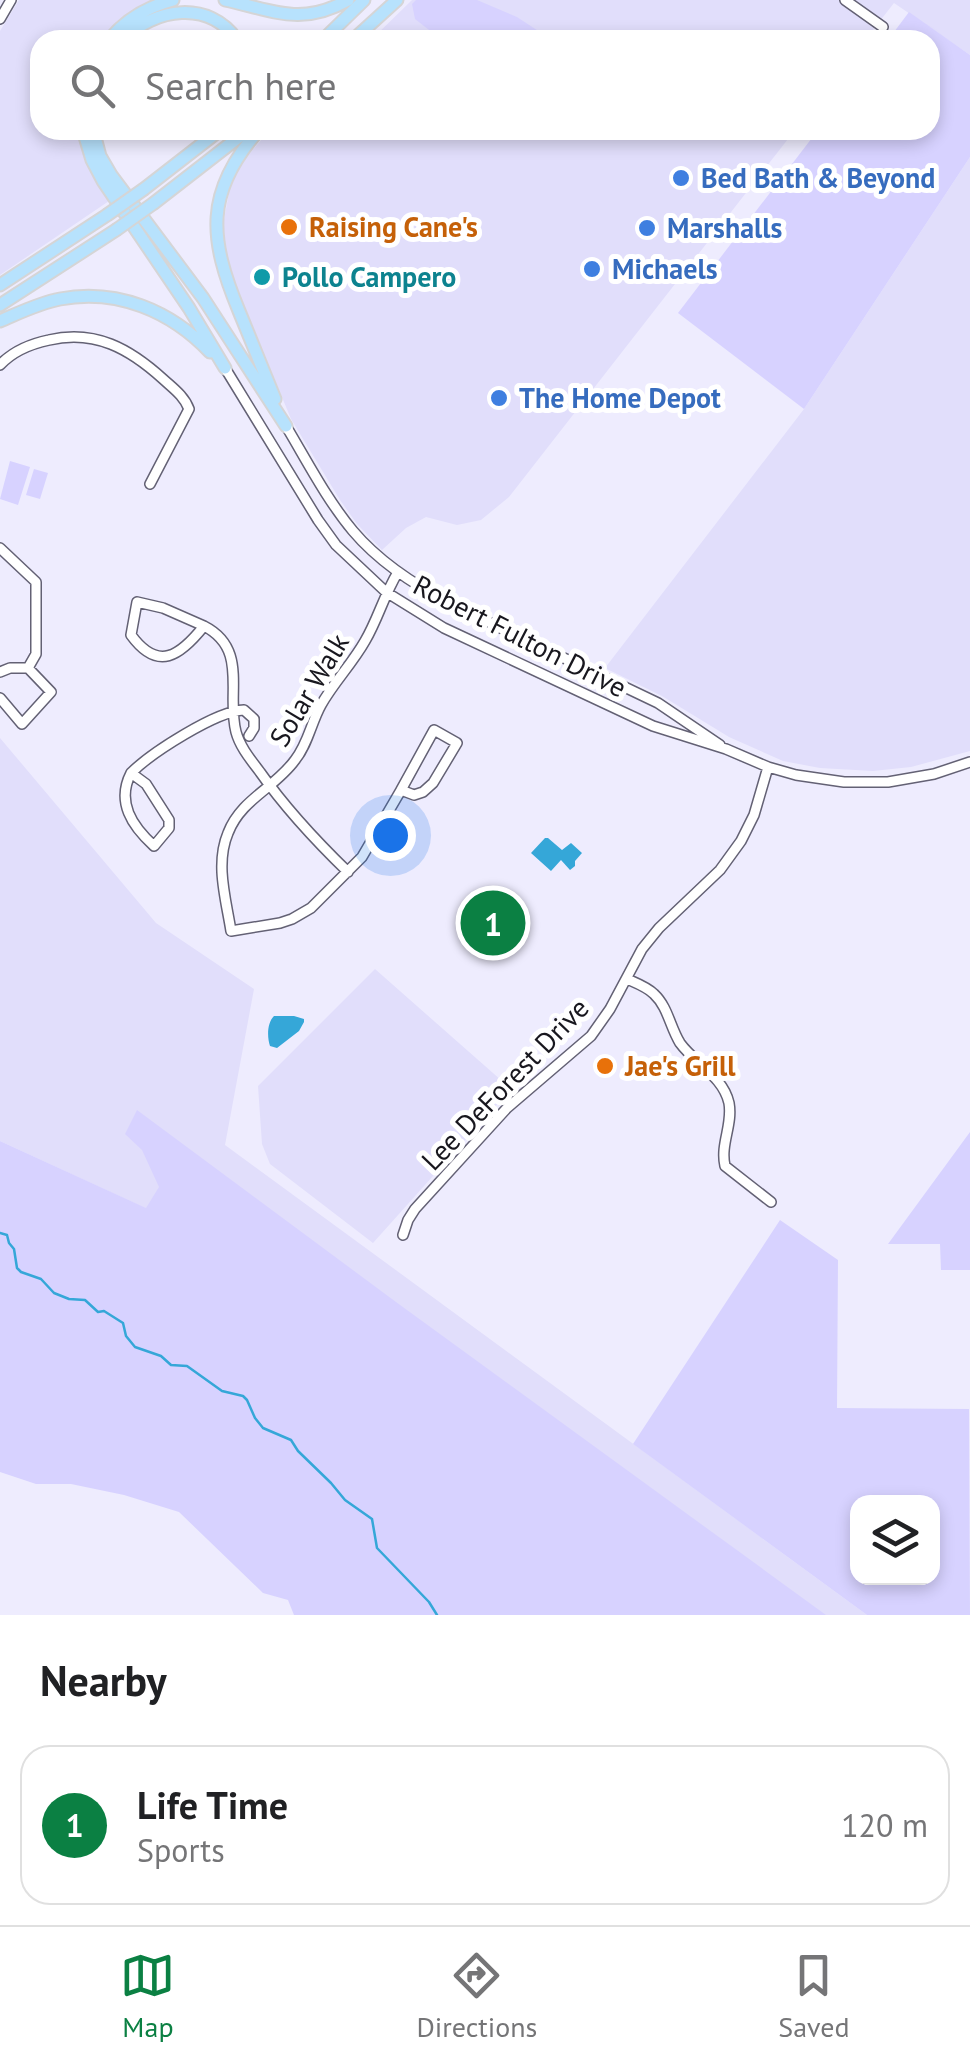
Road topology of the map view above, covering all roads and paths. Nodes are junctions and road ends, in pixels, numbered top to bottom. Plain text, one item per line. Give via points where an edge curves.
1 (11, 0) edge
2 (173, 0) edge
3 (226, 0) edge
4 (348, 0) edge
5 (364, 0) edge
6 (397, 0) edge
7 (845, 0) edge
8 (0, 19) edge
9 (883, 27) dead end
10 (118, 30) edge
11 (133, 30) edge
12 (230, 30) edge
13 (333, 30) edge
14 (364, 30) edge
15 (86, 140) edge
16 (96, 140) edge
17 (201, 140) edge
18 (207, 140) edge
19 (235, 140) edge
20 (251, 140) edge
21 (177, 164) junction
22 (0, 285) edge
23 (0, 305) edge
24 (0, 321) edge
25 (0, 365) edge
26 (226, 368) junction
27 (286, 426) junction
28 (150, 484) dead end
29 (0, 548) edge
30 (398, 572) junction
31 (386, 592) junction
32 (204, 626) junction
33 (28, 668) junction
34 (0, 672) edge
35 (0, 698) edge
36 (234, 710) junction
37 (249, 736) dead end
38 (726, 749) junction
39 (970, 762) edge
40 (768, 767) junction
41 (131, 773) junction
42 (270, 786) junction
43 (400, 790) junction
44 (348, 872) junction
45 (627, 979) junction
46 (772, 1202) dead end
47 (403, 1234) dead end

1 - 8 street
2 - 10 main road
3 - 4 main road via 297,14
5 - 13 main road
6 - 14 main road
7 - 9 street
11 - 12 main road via 161,14 191,9
15 - 26 main road via 103,181
16 - 27 main road via 111,176 203,298
17 - 21 main road
18 - 21 main road
19 - 23 main road, bridge via 116,230
20 - 27 main road via 223,186 217,240 222,268
21 - 22 main road, bridge
24 - 26 main road via 59,299 122,300 177,322
25 - 28 street via 28,346 69,336 114,344 150,368 189,409
26 - 31 street, Robert Fulton Drive via 318,520
27 - 30 street, Robert Fulton Drive via 337,509
29 - 33 street via 36,582 36,654
30 - 31 street, Solar Walk
30 - 38 street, Robert Fulton Drive via 648,698
31 - 38 street, Robert Fulton Drive via 444,628 628,716
31 - 42 street, Solar Walk via 299,754
32 - 32 street via 160,658 130,635 137,602
32 - 36 street via 223,640 231,657
33 - 34 street
33 - 35 street via 51,692 22,724
36 - 37 street via 254,719
36 - 41 street
36 - 42 street via 238,738
38 - 40 street, Robert Fulton Drive
39 - 40 street, Robert Fulton Drive via 872,782 818,780
40 - 45 street, Lee DeForest Drive via 741,841 658,928
41 - 41 street via 169,820 154,846 127,812 124,792
42 - 44 street
42 - 44 street, Solar Walk via 246,804 226,839 222,875 232,932 292,919
43 - 43 street via 434,730 457,743 428,789
43 - 44 street
45 - 46 street via 656,995 684,1047 719,1082 730,1108 725,1166
45 - 47 street, Lee DeForest Drive via 591,1036 507,1108 416,1209

